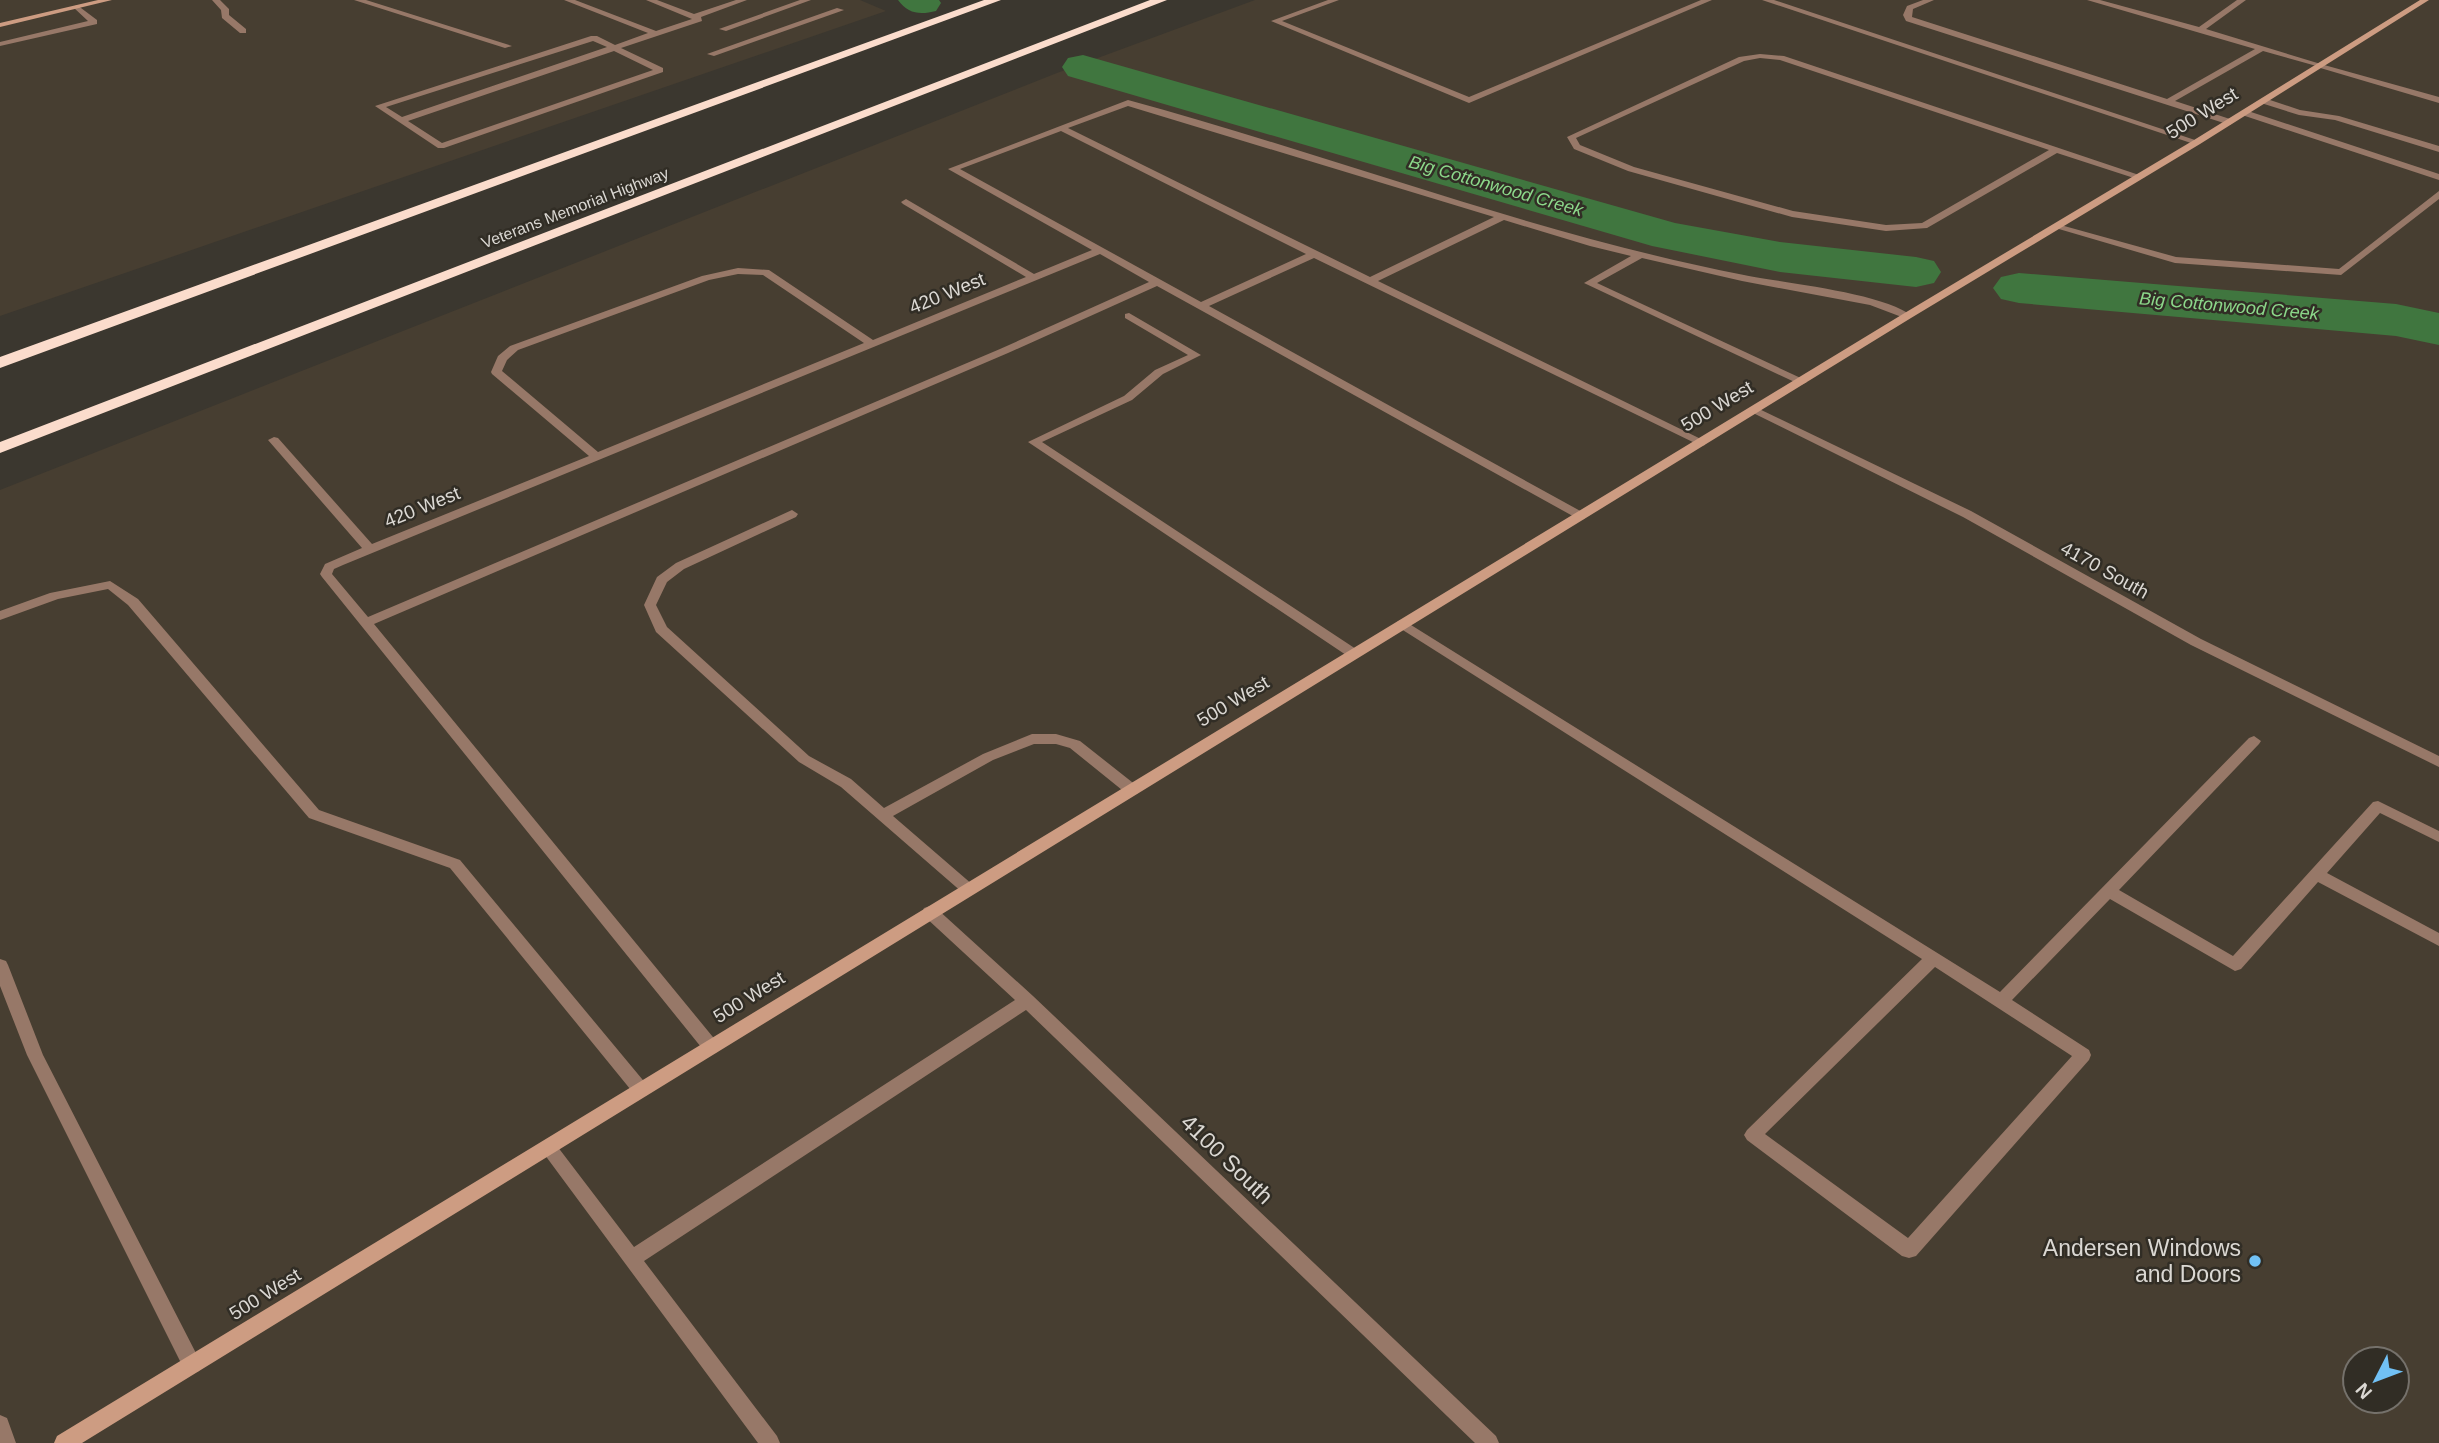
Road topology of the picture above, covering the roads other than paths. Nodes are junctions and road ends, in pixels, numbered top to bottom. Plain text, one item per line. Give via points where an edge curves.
1 (108, 0) edge
2 (216, 0) edge
3 (358, 0) edge
4 (568, 0) edge
5 (650, 0) edge
6 (743, 0) edge
7 (809, 0) edge
8 (993, 0) edge
9 (1161, 0) edge
10 (1178, 0) edge
11 (1335, 0) edge
12 (1709, 0) edge
13 (1766, 0) edge
14 (1930, 0) edge
15 (2091, 0) edge
16 (2242, 0) edge
17 (2425, 0) edge
18 (82, 4) edge
19 (697, 18) junction
20 (0, 25) edge
21 (723, 29) junction
22 (2200, 30) junction
23 (243, 31) dead end
24 (657, 34) junction
25 (751, 41) junction
26 (0, 44) edge
27 (508, 46) dead end
28 (616, 48) junction
29 (2262, 48) junction
30 (1033, 51) junction
31 (711, 54) dead end
32 (2320, 65) junction
33 (2439, 100) edge
34 (2264, 101) junction
35 (2168, 102) junction
36 (2245, 113) junction
37 (401, 120) junction
38 (2230, 122) junction
39 (1061, 128) junction
40 (2197, 142) junction
41 (2439, 149) edge
42 (2054, 151) junction
43 (2140, 177) junction
44 (2439, 177) edge
45 (2439, 194) edge
46 (906, 202) dead end
47 (1502, 217) junction
48 (2057, 227) junction
49 (1101, 250) junction
50 (1314, 254) junction
51 (1638, 256) junction
52 (1034, 278) junction
53 (1370, 281) junction
54 (1157, 282) junction
55 (1200, 306) junction
56 (1129, 316) dead end
57 (1907, 316) junction
58 (872, 344) junction
59 (0, 363) edge
60 (1801, 382) junction
61 (1755, 410) junction
62 (274, 440) dead end
63 (1701, 443) junction
64 (0, 448) edge
65 (596, 456) junction
66 (792, 514) dead end
67 (1580, 516) junction
68 (370, 549) junction
69 (0, 616) edge
70 (366, 623) junction
71 (1403, 624) junction
72 (1354, 654) junction
73 (2254, 741) dead end
74 (2439, 762) edge
75 (1132, 790) junction
76 (884, 814) junction
77 (2439, 837) edge
78 (2316, 874) junction
79 (968, 889) junction
80 (2108, 891) junction
81 (930, 912) junction
82 (2439, 940) edge
83 (1934, 958) junction
84 (0, 965) edge
85 (1027, 1001) junction
86 (2001, 1001) junction
87 (711, 1047) junction
88 (641, 1090) junction
89 (548, 1147) junction
90 (633, 1258) junction
91 (192, 1366) junction
92 (0, 1425) edge
93 (6, 1443) edge
94 (65, 1443) edge
95 (769, 1443) edge
96 (1489, 1443) edge

1 - 18 main road
2 - 23 street via 229,22
3 - 27 street
4 - 24 street
5 - 19 street
6 - 19 street
7 - 21 street
7 - 25 street via 840,10
8 - 59 highway
9 - 30 highway, Veterans Memorial Highway
10 - 30 highway
11 - 12 street via 1275,21 1469,100
13 - 40 street
14 - 35 street via 1910,8 1909,19
15 - 22 street
16 - 22 street
17 - 32 main road, 500 West
18 - 20 main road
18 - 26 street via 94,22
19 - 21 street
19 - 24 street
21 - 25 street
22 - 29 street
24 - 28 street
25 - 31 street
28 - 37 street
28 - 37 street via 594,38 379,106
28 - 37 street via 660,71 441,146
29 - 32 street
29 - 35 street
30 - 64 highway, Veterans Memorial Highway
32 - 33 street
32 - 34 main road, 500 West
34 - 36 main road, 500 West
34 - 41 street
35 - 38 street
36 - 38 main road, 500 West
36 - 44 street
38 - 40 main road, 500 West
39 - 47 street via 1128,103
39 - 49 street via 953,169
39 - 50 street
40 - 43 main road, 500 West
42 - 42 street via 1781,58 1760,57 1742,59 1571,137 1577,147 1631,169 1792,214 1886,228 1924,226
42 - 43 street
43 - 48 main road, 500 West
45 - 48 street via 2341,272 2175,260
46 - 52 street
47 - 51 street
47 - 53 street
48 - 57 main road, 500 West
49 - 52 street, 420 West
49 - 54 street
50 - 53 street
50 - 55 street
51 - 57 street via 1872,302
51 - 60 street via 1589,283
52 - 58 street, 420 West
53 - 63 street
54 - 55 street
54 - 70 street
55 - 67 street
56 - 72 street via 1196,355 1159,372 1128,398 1034,442
57 - 60 main road, 500 West
58 - 65 street, 420 West
58 - 65 street via 765,272 738,271 706,278 514,348 502,358 496,372
60 - 61 main road, 500 West
61 - 63 main road, 500 West
61 - 74 street, 4170 South via 1967,514 2196,642
62 - 68 street
63 - 67 main road, 500 West
65 - 68 street, 420 West
66 - 76 street via 680,566 662,580 650,605 661,629 804,759 846,783
67 - 71 main road, 500 West
68 - 70 street, 420 West via 329,567 326,574
69 - 88 street via 55,596 110,585 133,602 314,814 455,864
70 - 87 street, 420 West
71 - 72 main road, 500 West
71 - 83 street
72 - 75 main road, 500 West
73 - 80 street
75 - 76 street via 1075,744 1032,739 988,757
75 - 79 main road, 500 West
76 - 79 street
77 - 78 street via 2378,806
78 - 80 street via 2235,965
78 - 82 street
79 - 81 main road, 500 West
80 - 86 street
81 - 85 street, 4100 South
81 - 87 main road, 500 West
83 - 86 street
83 - 86 street via 1753,1135 1909,1250 2083,1055
84 - 91 street via 35,1055
85 - 90 street
85 - 96 street, 4100 South
87 - 88 main road, 500 West
88 - 89 main road, 500 West
89 - 90 street
89 - 91 main road, 500 West
90 - 95 street
91 - 94 main road, 500 West
92 - 93 street

